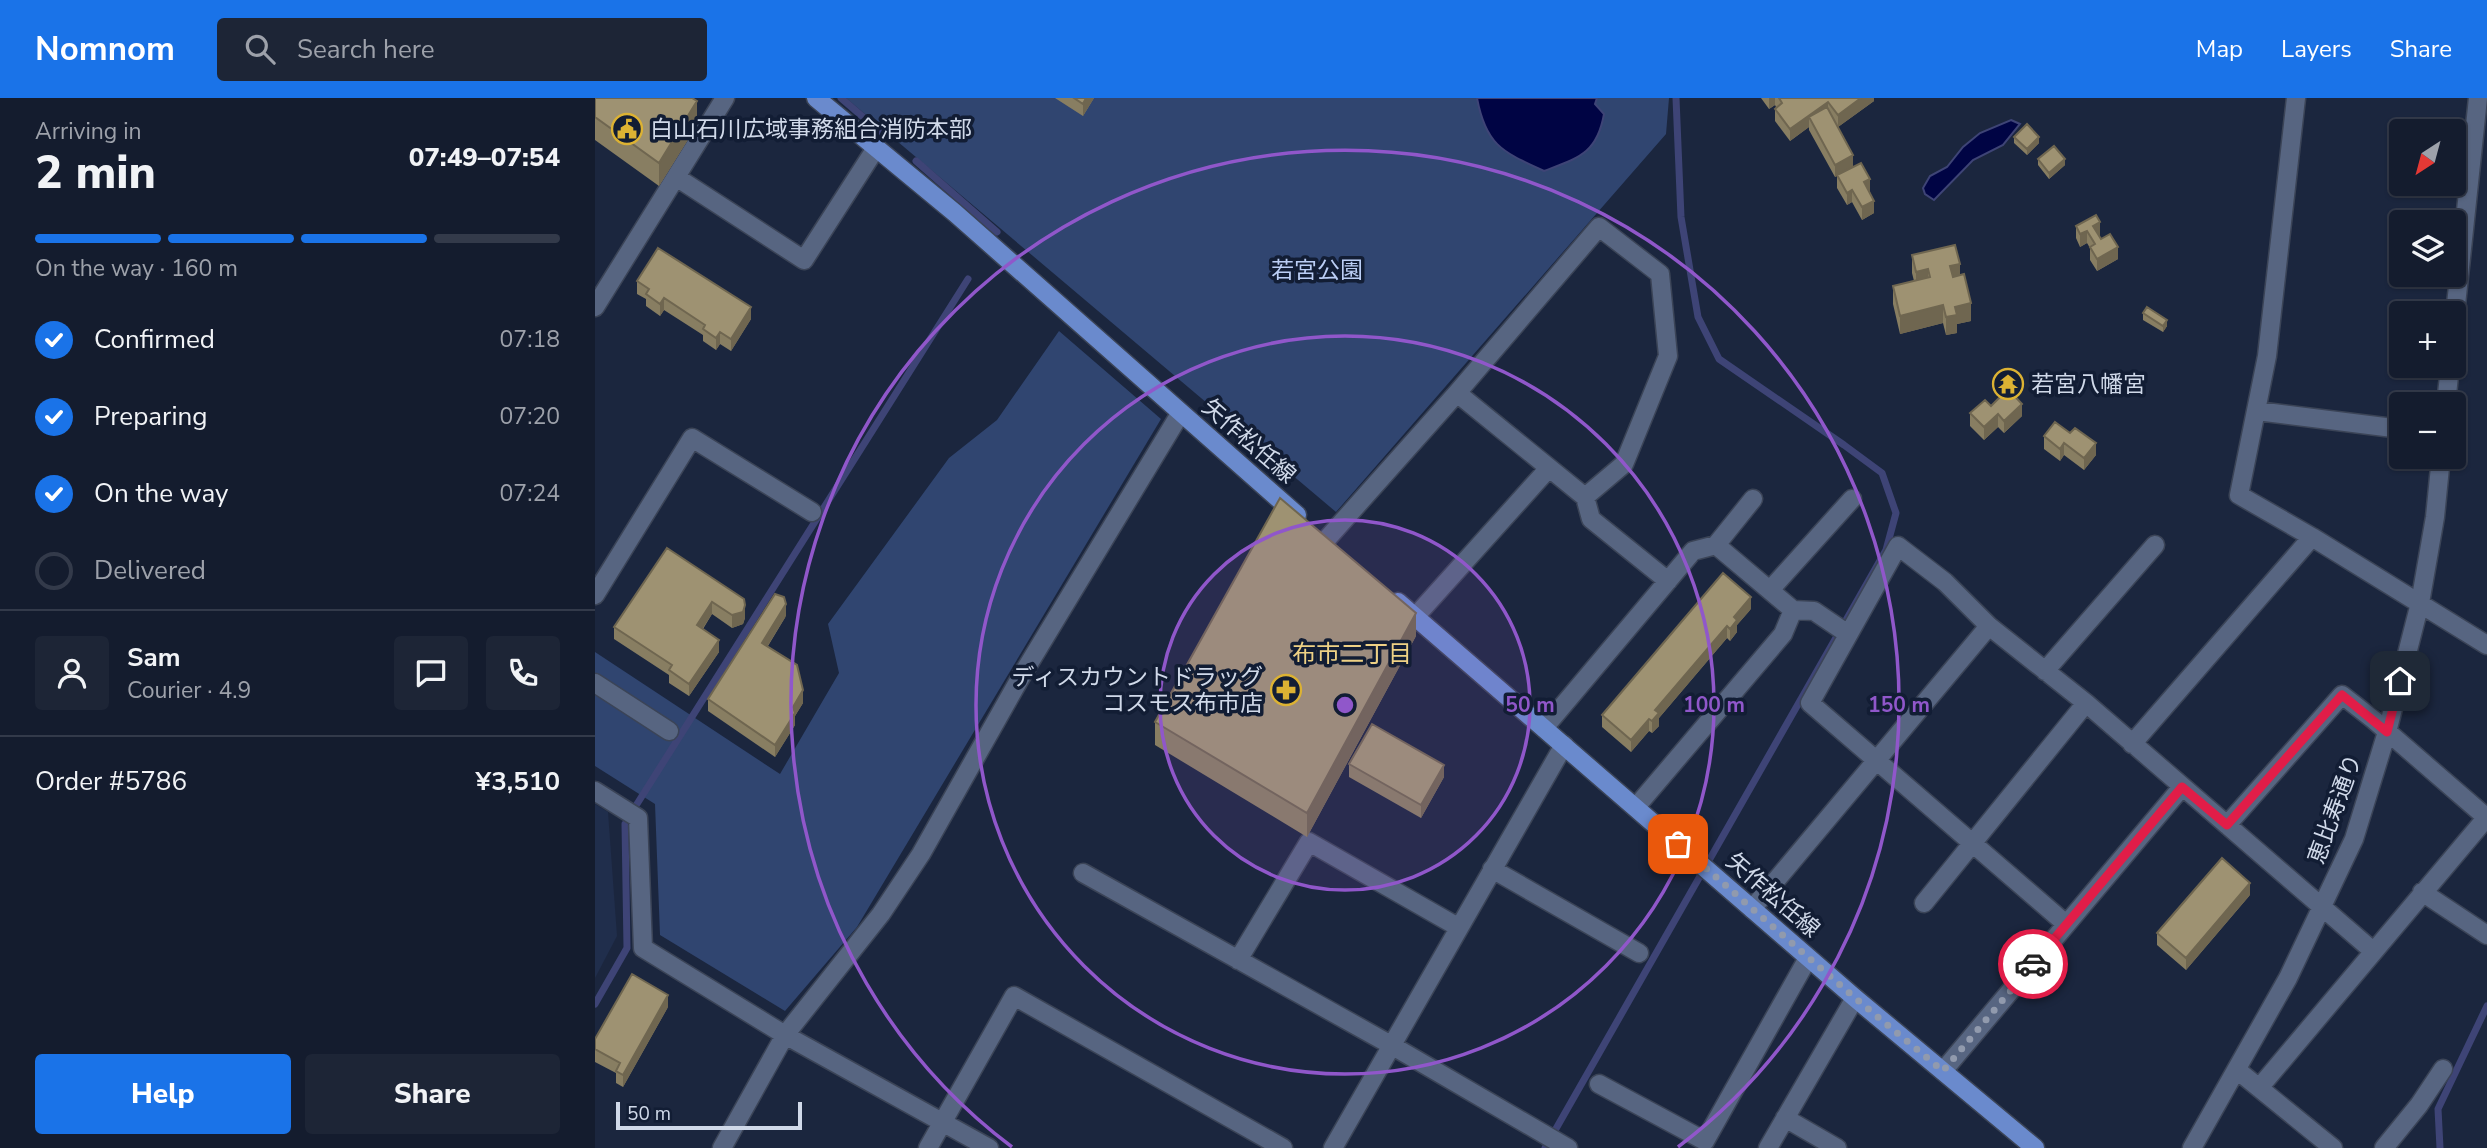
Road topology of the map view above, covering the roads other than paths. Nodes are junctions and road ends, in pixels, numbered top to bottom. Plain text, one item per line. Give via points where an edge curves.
1 (725, 98) edge
2 (815, 98) edge
3 (2296, 98) edge
4 (2473, 99) edge
5 (876, 148) junction
6 (2479, 158) edge
7 (676, 177) junction
8 (2458, 301) edge
9 (595, 307) edge
10 (1457, 393) junction
11 (2257, 411) junction
12 (1180, 414) junction
13 (2389, 428) edge
14 (1549, 468) junction
15 (2440, 469) edge
16 (1585, 497) junction
17 (1753, 499) dead end
18 (1852, 499) dead end
19 (812, 512) dead end
20 (1321, 535) joint
21 (2312, 537) junction
22 (1716, 545) junction
23 (2155, 545) dead end
24 (1668, 581) junction
25 (1770, 590) junction
26 (1385, 591) edge
27 (595, 595) edge
28 (2420, 603) junction
29 (1793, 610) junction
30 (1415, 617) junction
31 (1989, 625) junction
32 (1843, 630) junction
33 (2487, 645) edge
34 (2045, 671) junction
35 (595, 683) edge
36 (2086, 703) junction
37 (1544, 727) junction
38 (669, 731) dead end
39 (2387, 732) junction
40 (2132, 744) junction
41 (1564, 745) junction
42 (1876, 759) junction
43 (2182, 787) junction
44 (595, 790) edge
45 (1636, 807) junction
46 (2487, 818) edge
47 (2227, 825) junction
48 (1972, 842) junction
49 (1492, 869) junction
50 (1083, 873) dead end
51 (2422, 892) junction
52 (1924, 903) dead end
53 (2323, 908) junction
54 (1752, 909) junction
55 (2066, 924) junction
56 (1458, 927) junction
57 (2487, 935) edge
58 (2373, 951) junction
59 (1639, 953) dead end
60 (1808, 958) junction
61 (1238, 960) junction
62 (1855, 998) junction
63 (785, 1035) junction
64 (1391, 1045) junction
65 (2443, 1069) dead end
66 (2237, 1070) junction
67 (1943, 1071) junction
68 (1599, 1084) dead end
69 (2259, 1088) junction
70 (1785, 1118) junction
71 (943, 1122) junction
72 (1565, 1146) edge
73 (722, 1148) edge
74 (928, 1148) edge
75 (989, 1148) edge
76 (1283, 1148) edge
77 (1333, 1148) edge
78 (1768, 1148) edge
79 (1837, 1148) edge
80 (2035, 1148) edge
81 (2192, 1148) edge
82 (2333, 1148) edge
83 (2384, 1148) edge

1 - 7 street
2 - 5 main road, 矢作松任線
3 - 11 street
4 - 6 street
5 - 7 street via 804,260
5 - 12 main road, 矢作松任線
6 - 8 street
7 - 9 street
10 - 14 street
10 - 16 street via 1599,227 1660,274 1668,356 1624,464
10 - 20 street
11 - 13 street
11 - 21 street via 2239,495
12 - 20 main road, 矢作松任線
12 - 63 street via 1022,675 921,854 881,914
14 - 16 street
14 - 30 street
15 - 28 street, 恵比寿通り
16 - 24 street via 1591,519
17 - 22 street
18 - 25 street
19 - 27 street via 692,438
21 - 28 street
21 - 40 street
22 - 24 street via 1693,551
22 - 25 street
23 - 34 street
24 - 37 street
25 - 29 street
26 - 30 main road, 矢作松任線
28 - 33 street
28 - 39 street, 恵比寿通り
29 - 32 street via 1814,611
29 - 45 street via 1783,634
30 - 37 main road, 矢作松任線
31 - 32 street via 1945,582 1898,546
31 - 34 street
31 - 42 street
32 - 42 street via 1810,703
34 - 36 street
35 - 38 street
36 - 40 street
36 - 48 street
37 - 41 main road, 矢作松任線
39 - 46 street
39 - 47 street via 2342,695
39 - 53 street, 恵比寿通り via 2354,839
40 - 43 street
41 - 45 main road, 矢作松任線
41 - 49 street
42 - 48 street
42 - 54 street
43 - 47 street
43 - 55 street
44 - 63 street via 638,818 643,948
45 - 54 main road, 矢作松任線
46 - 51 street
47 - 53 street
48 - 52 street
48 - 55 street
49 - 56 street
49 - 59 street
50 - 61 street
51 - 57 street
51 - 58 street
53 - 58 street
53 - 66 street, 恵比寿通り
54 - 60 main road, 矢作松任線
55 - 67 street
56 - 61 street via 1309,842
56 - 64 street
58 - 69 street
60 - 62 main road, 矢作松任線
60 - 68 street via 1705,1141
61 - 64 street
62 - 67 main road, 矢作松任線
62 - 70 street
63 - 71 street
63 - 73 street
64 - 72 street
64 - 77 street
65 - 83 street
66 - 69 street
66 - 81 street, 恵比寿通り
67 - 80 main road, 矢作松任線
69 - 82 street
70 - 78 street
70 - 79 street
71 - 74 street
71 - 75 street
71 - 76 street via 1014,996

